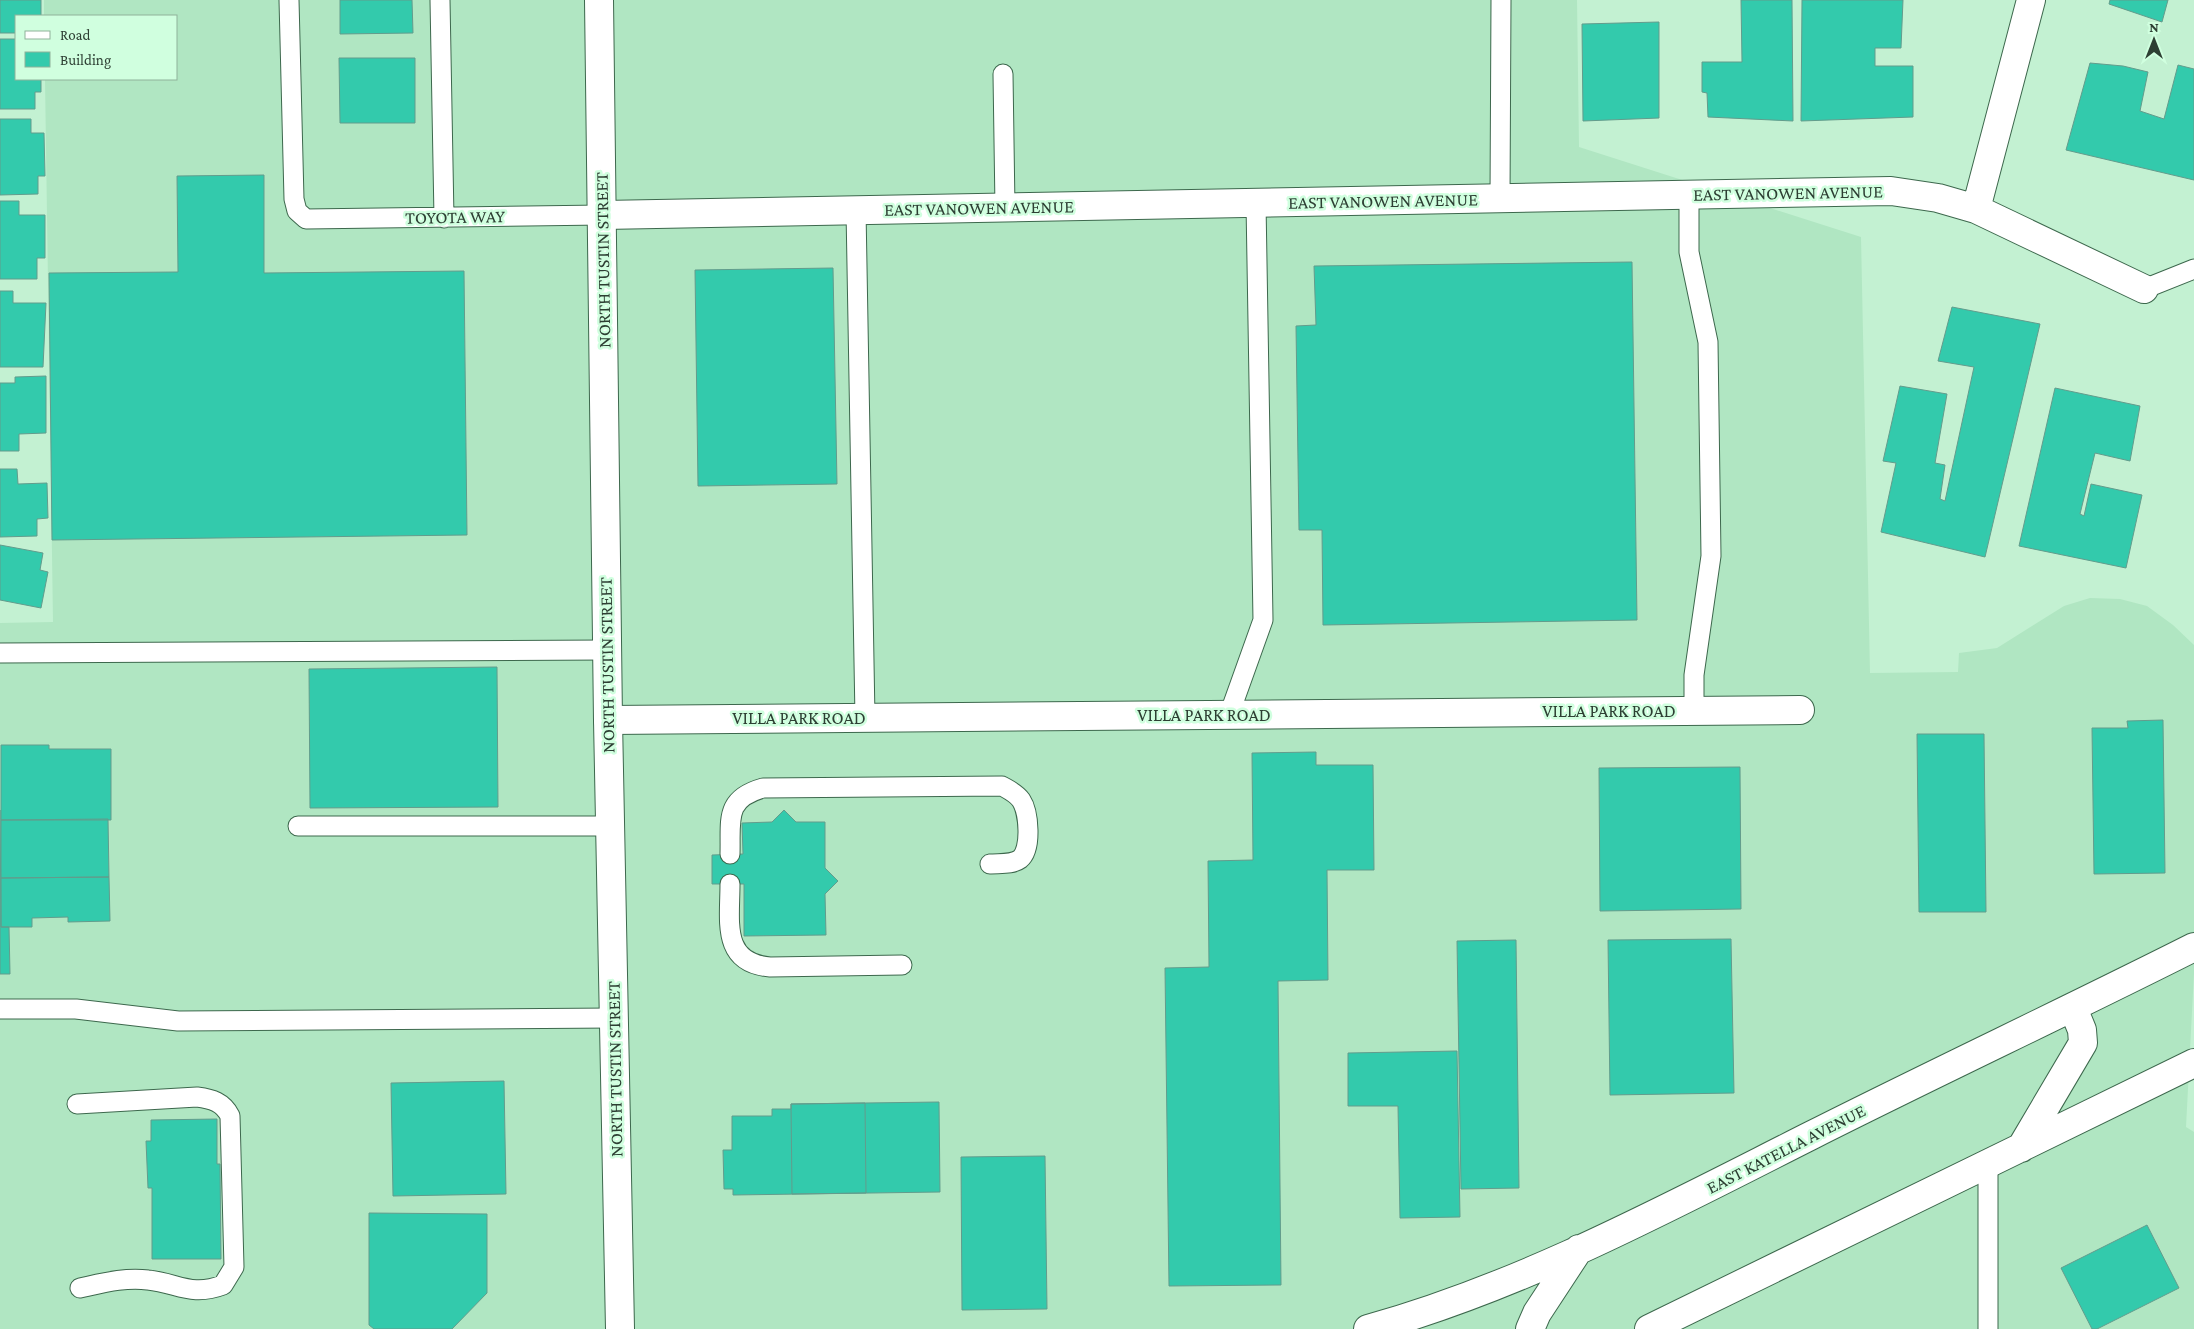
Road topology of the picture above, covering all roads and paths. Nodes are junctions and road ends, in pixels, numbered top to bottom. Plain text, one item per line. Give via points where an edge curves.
1 (289, 0) edge
2 (440, 0) edge
3 (599, 0) edge
4 (1501, 0) edge
5 (2031, 0) edge
6 (1003, 74) dead end
7 (1689, 195) junction
8 (1500, 199) junction
9 (1256, 203) junction
10 (1006, 208) junction
11 (1976, 209) junction
12 (856, 210) junction
13 (603, 215) junction
14 (444, 218) junction
15 (2194, 269) edge
16 (2144, 289) joint
17 (607, 650) junction
18 (0, 653) edge
19 (1800, 710) dead end
20 (1694, 711) junction
21 (1229, 715) junction
22 (865, 718) junction
23 (608, 720) junction
24 (298, 826) dead end
25 (610, 826) junction
26 (730, 854) dead end
27 (990, 864) dead end
28 (730, 884) dead end
29 (2194, 947) edge
30 (902, 965) dead end
31 (2073, 1008) junction
32 (0, 1009) edge
33 (614, 1018) junction
34 (2194, 1063) edge
35 (77, 1104) dead end
36 (2021, 1148) junction
37 (1988, 1164) junction
38 (1578, 1249) junction
39 (80, 1288) dead end
40 (620, 1329) edge
41 (1368, 1329) edge
42 (1530, 1329) edge
43 (1649, 1329) edge
44 (1988, 1329) edge

1 - 14 lane, TOYOTA WAY via 294,199 297,211 306,219
2 - 14 lane
3 - 13 main road, NORTH TUSTIN STREET
4 - 8 lane
5 - 11 main road
6 - 10 lane
7 - 8 main road, EAST VANOWEN AVENUE
7 - 11 main road, EAST VANOWEN AVENUE via 1891,191 1938,198
7 - 20 lane via 1689,252 1708,342 1710,547 1708,585 1694,675
8 - 9 main road, EAST VANOWEN AVENUE
9 - 10 main road, EAST VANOWEN AVENUE
9 - 21 lane via 1263,620
10 - 12 main road, EAST VANOWEN AVENUE
11 - 16 main road, EAST VANOWEN AVENUE
12 - 13 main road, EAST VANOWEN AVENUE
12 - 22 lane
13 - 14 lane, TOYOTA WAY
13 - 17 main road, NORTH TUSTIN STREET
15 - 16 lane
17 - 18 lane
17 - 23 main road, NORTH TUSTIN STREET
19 - 20 main road, VILLA PARK ROAD
20 - 21 main road, VILLA PARK ROAD
21 - 22 main road, VILLA PARK ROAD
22 - 23 main road, VILLA PARK ROAD
23 - 25 main road, NORTH TUSTIN STREET
24 - 25 lane
25 - 33 main road, NORTH TUSTIN STREET
26 - 27 lane via 732,814 738,800 763,788 1002,786 1021,799 1026,811 1026,850 1015,862
28 - 30 lane via 730,932 734,948 742,959 751,964 770,967
29 - 31 main road, EAST KATELLA AVENUE
31 - 36 main road via 2082,1030 2082,1043
31 - 38 main road, EAST KATELLA AVENUE
32 - 33 lane via 76,1009 178,1021
33 - 40 main road, NORTH TUSTIN STREET
34 - 36 main road
35 - 39 lane via 197,1097 214,1099 226,1108 230,1116 234,1267 223,1285 207,1291 150,1280 121,1279
36 - 37 main road
37 - 43 main road
37 - 44 lane
38 - 41 main road, EAST KATELLA AVENUE via 1488,1287
38 - 42 main road

